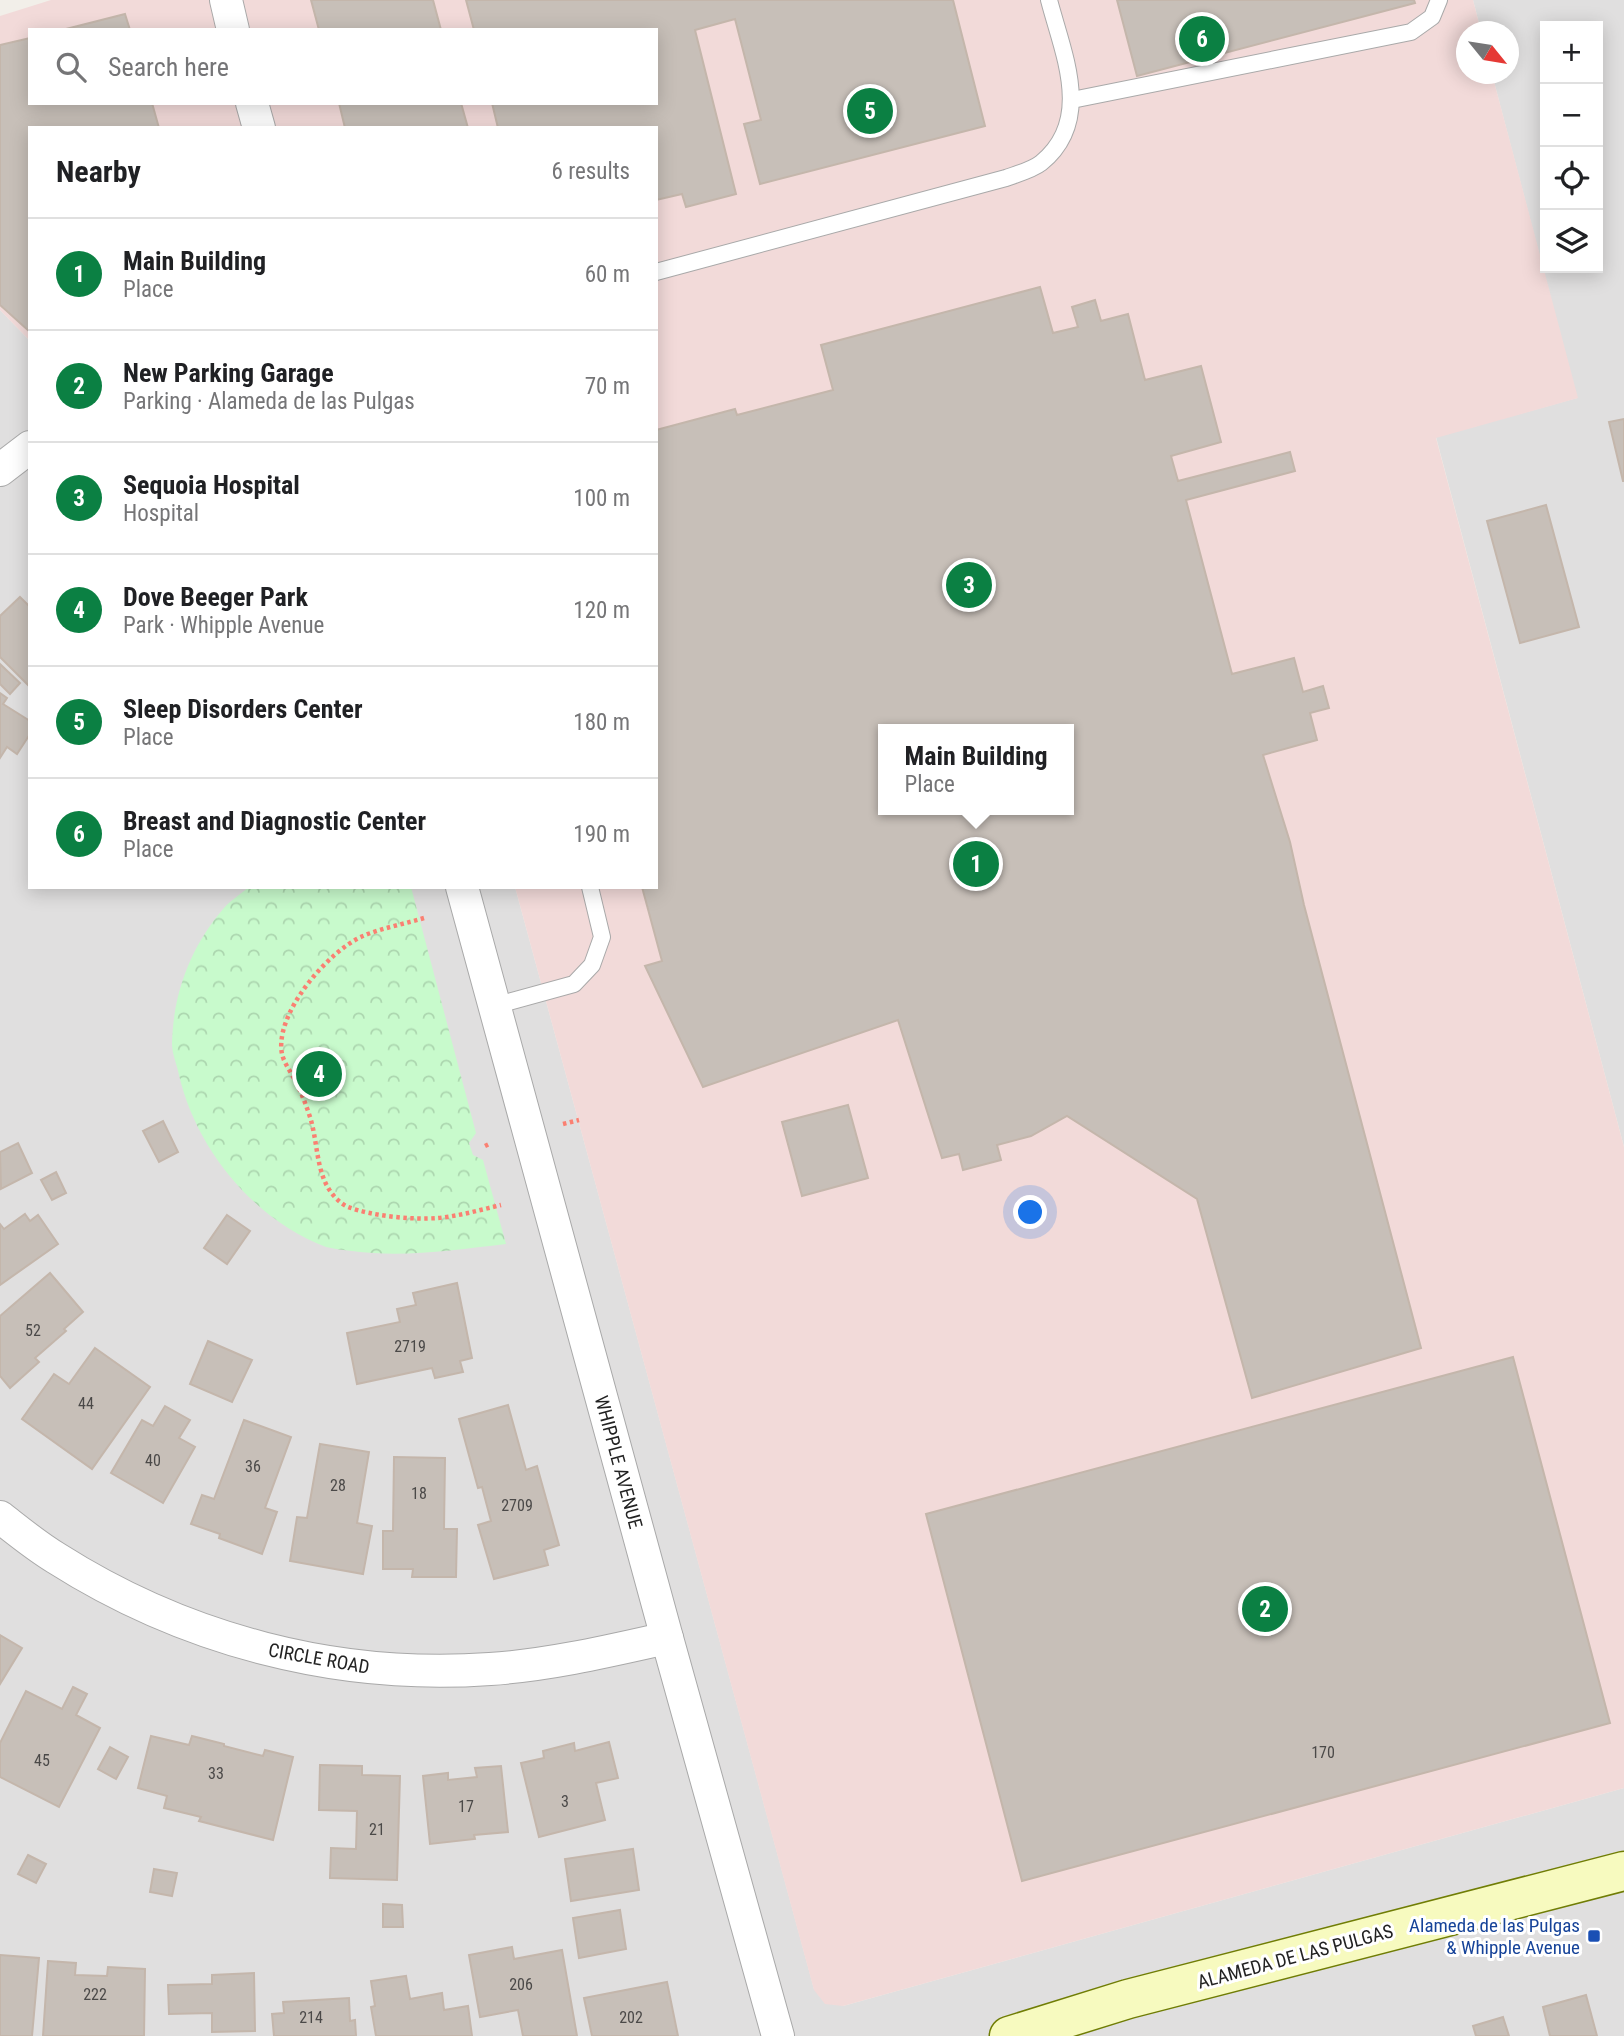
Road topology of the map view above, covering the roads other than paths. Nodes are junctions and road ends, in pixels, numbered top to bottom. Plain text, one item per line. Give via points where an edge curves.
1 (226, 0) edge
2 (1049, 0) edge
3 (1439, 0) edge
4 (233, 28) edge
5 (1072, 100) junction
6 (253, 105) edge
7 (259, 126) edge
8 (658, 271) edge
9 (28, 449) edge
10 (0, 470) edge
11 (463, 889) edge
12 (590, 889) edge
13 (494, 1006) junction
14 (0, 1517) edge
15 (667, 1638) junction
16 (1624, 1871) edge
17 (778, 2036) edge
18 (1009, 2036) edge

1 - 4 street
2 - 5 lane
3 - 5 lane via 1432,18 1411,32
5 - 8 lane via 1065,136 1040,164 1006,178
6 - 7 street
9 - 10 street
11 - 13 street, WHIPPLE AVENUE
12 - 13 lane via 601,937 592,965 574,984
13 - 15 street, WHIPPLE AVENUE
14 - 15 street, CIRCLE ROAD via 54,1557 130,1600 254,1646 329,1663 405,1671 491,1669 577,1658
15 - 17 street, WHIPPLE AVENUE
16 - 18 main road, ALAMEDA DE LAS PULGAS via 1128,1999

